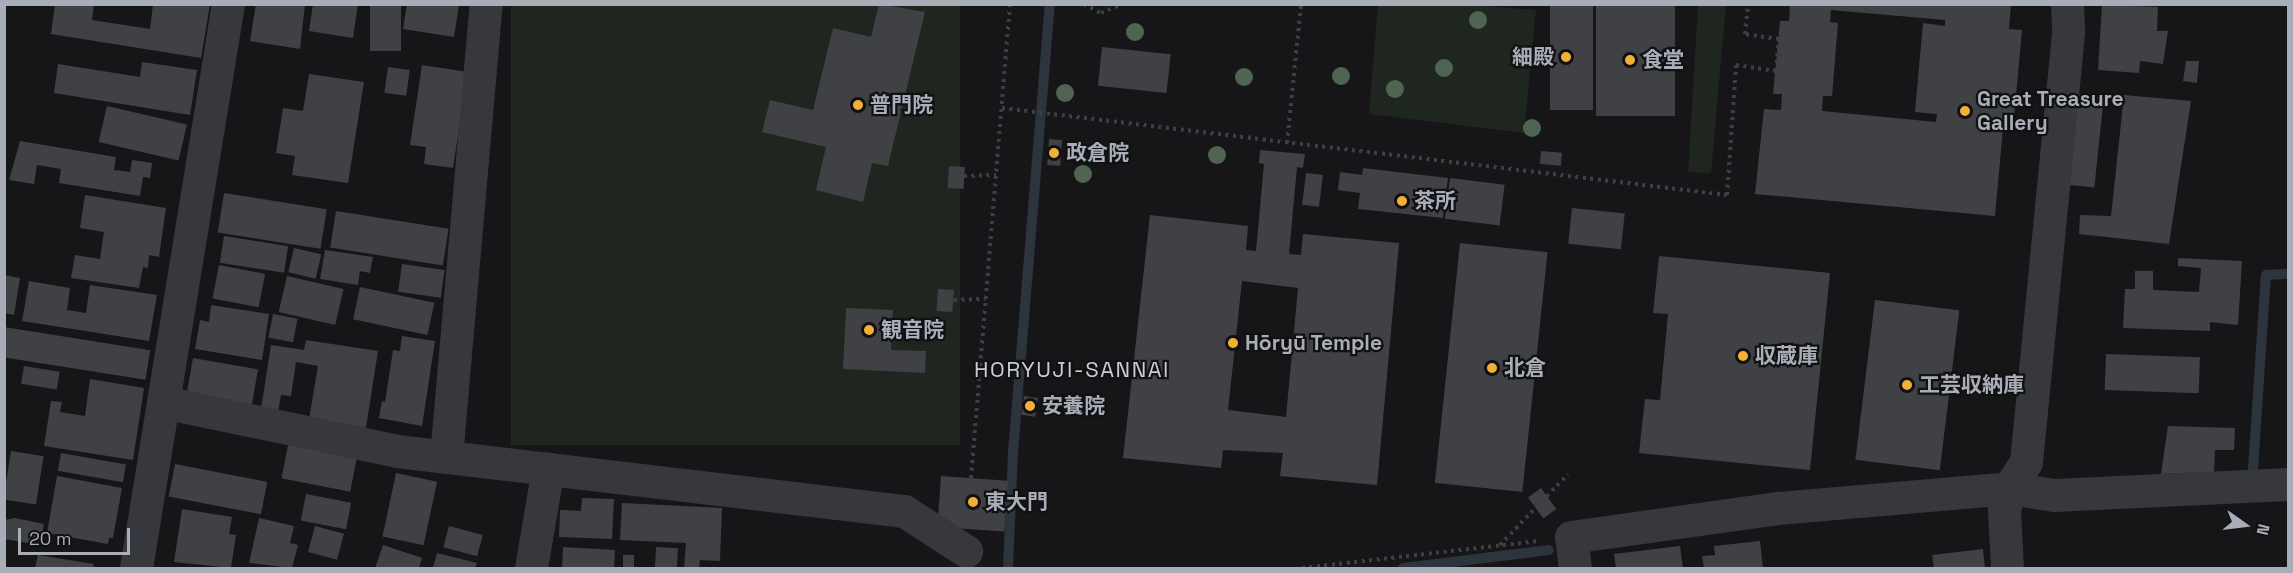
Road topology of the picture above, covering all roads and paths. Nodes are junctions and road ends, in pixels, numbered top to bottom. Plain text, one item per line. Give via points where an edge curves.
1 (228, 4) edge
2 (486, 4) edge
3 (1010, 4) edge
4 (1084, 4) edge
5 (1122, 4) edge
6 (1301, 4) edge
7 (1748, 4) edge
8 (2067, 4) edge
9 (1002, 108) junction
10 (1287, 142) junction
11 (996, 175) junction
12 (964, 176) dead end
13 (986, 299) junction
14 (954, 300) dead end
15 (164, 402) junction
16 (446, 457) junction
17 (548, 468) junction
18 (1568, 474) dead end
19 (971, 478) dead end
20 (2289, 484) edge
21 (2009, 488) junction
22 (1571, 537) junction
23 (1499, 545) junction
24 (966, 551) dead end
25 (136, 568) edge
26 (531, 568) edge
27 (1302, 568) edge
28 (1318, 568) edge
29 (1575, 568) edge
30 (2007, 568) edge

1 - 15 street
2 - 16 street
3 - 9 path
4 - 5 path via 1101,13
6 - 10 path
7 - 10 path via 1745,34 1779,39 1776,71 1736,65 1727,195
8 - 21 street via 2068,30 2026,462
9 - 10 path
9 - 11 path
11 - 12 path
11 - 13 path
13 - 14 path
13 - 19 path
15 - 16 street via 398,451
15 - 25 street
16 - 17 street
17 - 24 street via 904,511
17 - 26 street
18 - 23 path
20 - 21 street via 2054,495
21 - 22 street via 1777,508
21 - 30 street via 2004,511
22 - 23 path
22 - 29 street
23 - 28 path
27 - 28 path

